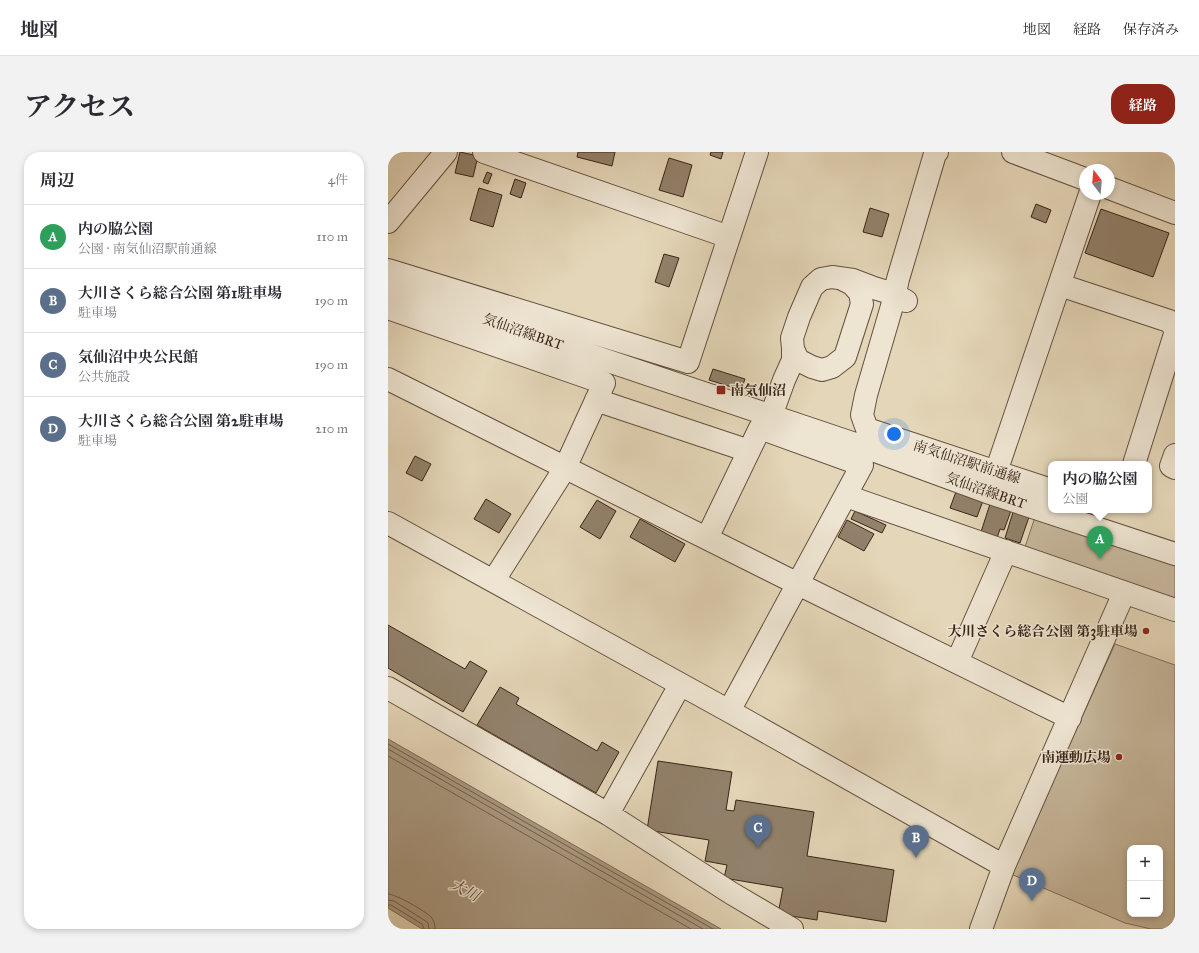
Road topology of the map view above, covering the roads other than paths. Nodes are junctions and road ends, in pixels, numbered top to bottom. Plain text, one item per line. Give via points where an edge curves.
1 (446, 152) edge
2 (484, 152) edge
3 (757, 152) edge
4 (937, 152) edge
5 (949, 152) edge
6 (1014, 152) edge
7 (1079, 177) edge
8 (1115, 190) edge
9 (1088, 200) edge
10 (1175, 213) edge
11 (388, 222) edge
12 (729, 237) junction
13 (388, 270) edge
14 (842, 279) junction
15 (1061, 281) junction
16 (388, 287) edge
17 (898, 301) junction
18 (862, 304) junction
19 (388, 308) edge
20 (1175, 317) edge
21 (1175, 328) edge
22 (1175, 334) edge
23 (796, 360) junction
24 (1175, 361) edge
25 (388, 379) edge
26 (596, 400) junction
27 (772, 413) junction
28 (749, 450) junction
29 (1175, 455) edge
30 (1135, 461) edge
31 (1143, 461) edge
32 (565, 468) junction
33 (1175, 468) edge
34 (997, 469) junction
35 (1048, 483) edge
36 (1048, 489) edge
37 (846, 496) junction
38 (1048, 512) edge
39 (1050, 513) edge
40 (388, 523) edge
41 (707, 538) junction
42 (1006, 551) junction
43 (1175, 554) edge
44 (494, 580) junction
45 (798, 584) junction
46 (1124, 593) junction
47 (1175, 610) edge
48 (957, 662) junction
49 (680, 685) junction
50 (388, 688) edge
51 (729, 711) junction
52 (1070, 718) junction
53 (608, 814) junction
54 (1004, 866) junction
55 (792, 929) edge
56 (981, 929) edge

1 - 11 street
2 - 12 street
3 - 12 street
4 - 17 street, 南気仙沼駅前通線
5 - 17 street, 南気仙沼駅前通線
6 - 7 street
8 - 10 street
9 - 15 street
12 - 13 street via 688,362
14 - 17 street via 853,280 874,288
14 - 18 street via 852,284 860,293
14 - 23 street via 821,279 812,287 792,338
15 - 20 street
15 - 21 street via 1169,321
15 - 34 street
16 - 27 street, 気仙沼線BRT via 657,378 679,378
17 - 18 street via 875,300
17 - 34 street, 南気仙沼駅前通線 via 876,418 885,428
18 - 23 street via 845,357 832,368 822,370
19 - 26 street via 604,384
22 - 30 street
23 - 27 street
24 - 31 street
25 - 32 street
26 - 28 street
26 - 32 street
27 - 38 street, 気仙沼線BRT via 846,435 867,448
28 - 37 street via 760,428 862,465
28 - 41 street
29 - 33 street via 1170,466
32 - 41 street
32 - 44 street
34 - 35 street, 南気仙沼駅前通線
34 - 36 street, 南気仙沼駅前通線
37 - 42 street
37 - 45 street
39 - 43 street, 気仙沼線BRT
40 - 44 street
41 - 45 street
42 - 46 street
42 - 48 street
44 - 49 street
45 - 48 street
45 - 51 street
46 - 47 street
46 - 52 street
48 - 52 street
49 - 51 street
49 - 53 street
50 - 53 street
51 - 54 street
52 - 54 street
53 - 55 street
54 - 56 street

